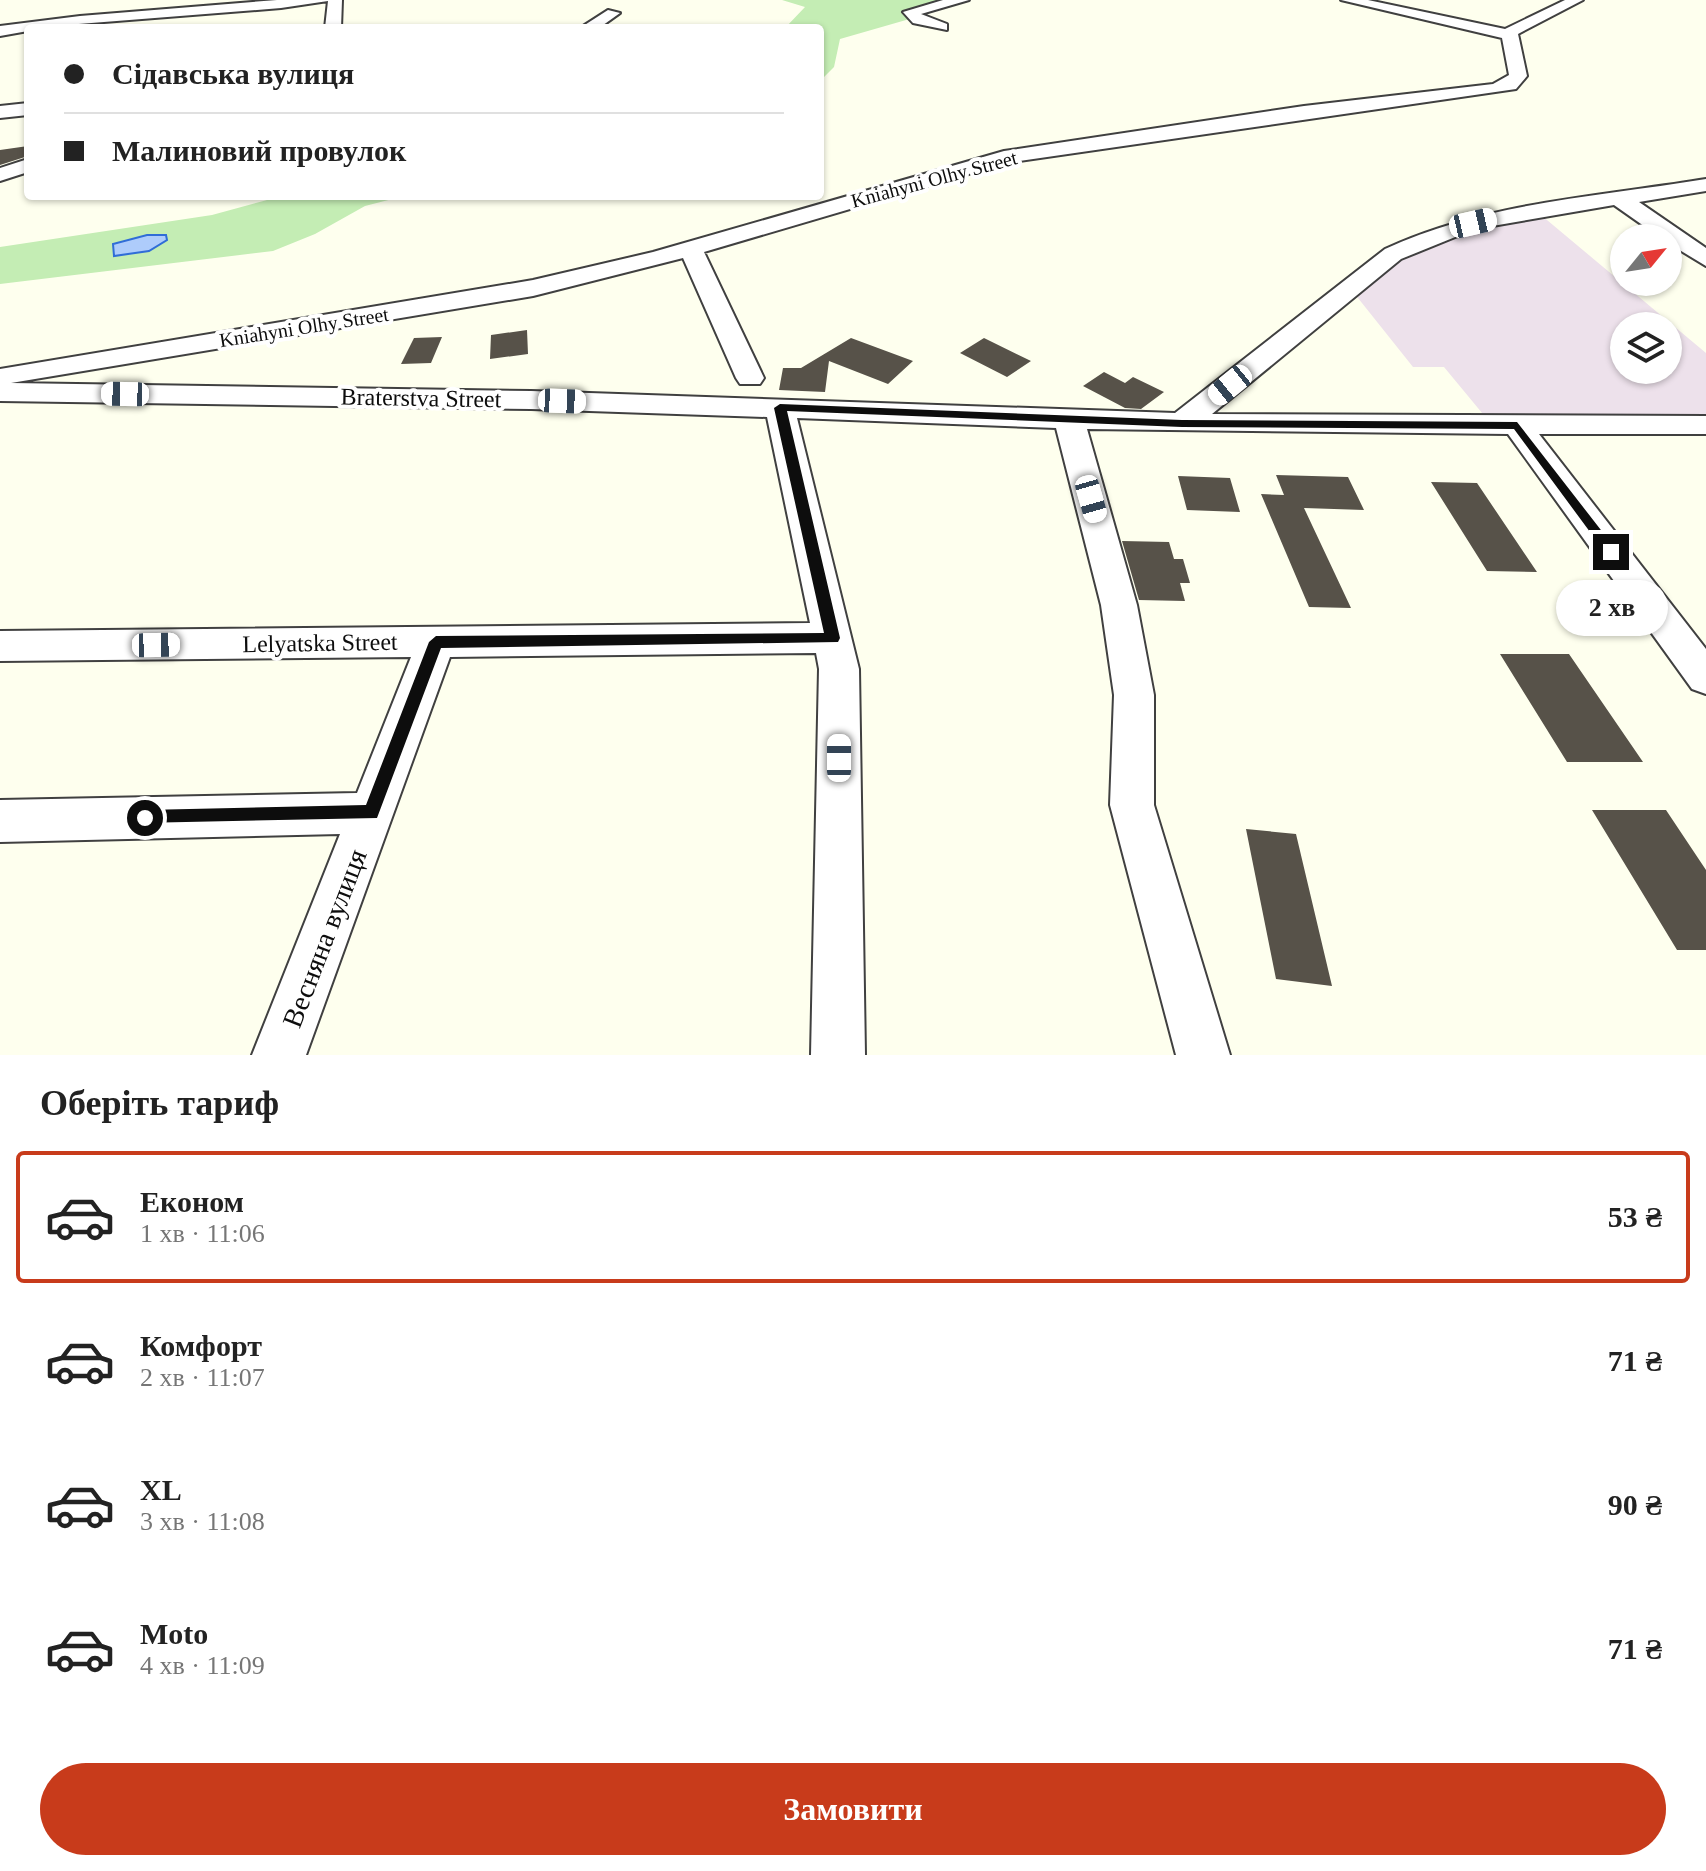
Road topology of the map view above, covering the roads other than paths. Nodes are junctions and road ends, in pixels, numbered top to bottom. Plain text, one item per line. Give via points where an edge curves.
1 (321, 0) edge
2 (335, 0) edge
3 (962, 0) edge
4 (1348, 0) edge
5 (1576, 0) edge
6 (276, 3) edge
7 (179, 5) edge
8 (259, 7) junction
9 (613, 13) dead end
10 (40, 24) edge
11 (242, 24) edge
12 (333, 24) edge
13 (595, 24) edge
14 (24, 27) edge
15 (942, 27) dead end
16 (0, 31) edge
17 (1509, 35) junction
18 (24, 109) edge
19 (0, 112) edge
20 (24, 166) edge
21 (0, 175) edge
22 (1706, 185) edge
23 (1621, 200) junction
24 (690, 248) junction
25 (1706, 259) edge
26 (0, 377) edge
27 (750, 378) dead end
28 (0, 392) edge
29 (780, 408) junction
30 (1069, 419) junction
31 (1182, 423) junction
32 (1517, 425) junction
33 (1706, 425) edge
34 (832, 638) junction
35 (436, 642) junction
36 (0, 646) edge
37 (1706, 678) edge
38 (371, 813) junction
39 (0, 821) edge
40 (279, 1055) edge
41 (838, 1055) edge
42 (1203, 1055) edge

1 - 6 street
2 - 12 street
3 - 15 street via 910,12
4 - 17 street
5 - 17 street via 1522,23
6 - 8 street
7 - 8 street
7 - 10 street
8 - 11 street
9 - 13 street
14 - 16 street
17 - 24 street, Kniahyni Olhy Street via 1518,76 1503,87 1004,157
18 - 19 street
20 - 21 street
22 - 23 street
23 - 25 street
23 - 31 street via 1509,215 1422,239 1393,254
24 - 26 street, Kniahyni Olhy Street via 502,294
24 - 27 street
28 - 29 street, Braterstva Street
29 - 30 street, Braterstva Street
29 - 34 street
30 - 31 street, Braterstva Street
30 - 42 street via 1119,605 1134,695 1132,805
31 - 32 street, Braterstva Street
32 - 33 street, Braterstva Street
32 - 37 street
34 - 35 street, Lelyatska Street
34 - 41 street via 839,669
35 - 36 street, Lelyatska Street
35 - 38 street, Весняна вулиця
38 - 39 street
38 - 40 street, Весняна вулиця

